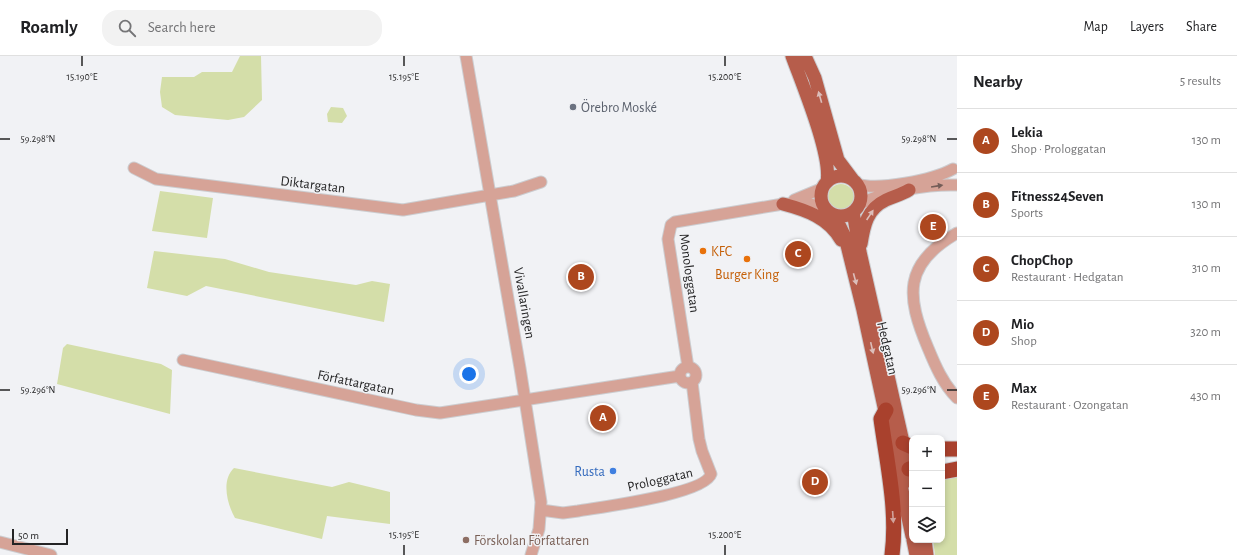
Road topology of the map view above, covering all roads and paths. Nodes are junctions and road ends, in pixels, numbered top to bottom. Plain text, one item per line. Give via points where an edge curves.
1 (466, 56) edge
2 (792, 56) edge
3 (805, 56) edge
4 (955, 166) edge
5 (134, 168) dead end
6 (541, 182) dead end
7 (855, 182) junction
8 (957, 184) edge
9 (825, 185) junction
10 (909, 190) junction
11 (491, 194) junction
12 (783, 204) junction
13 (824, 208) junction
14 (856, 209) junction
15 (835, 216) junction
16 (957, 233) edge
17 (854, 252) junction
18 (183, 360) dead end
19 (688, 367) junction
20 (680, 376) junction
21 (692, 382) junction
22 (957, 398) edge
23 (525, 400) junction
24 (886, 410) junction
25 (908, 445) edge
26 (945, 449) edge
27 (957, 449) edge
28 (957, 460) edge
29 (945, 461) edge
30 (957, 469) edge
31 (945, 471) edge
32 (908, 472) edge
33 (910, 507) edge
34 (541, 510) junction
35 (0, 542) edge
36 (914, 543) edge
37 (925, 543) edge
38 (51, 555) edge
39 (531, 555) edge
40 (892, 555) edge
41 (916, 555) edge
42 (927, 555) edge

1 - 11 street, Vivallaringen
2 - 9 main road via 822,145 828,174
7 -> 3 main road via 838,160 815,78
4 - 7 street via 932,177 885,186 866,187
4 - 8 street via 953,177
5 - 11 street, Diktargatan via 156,179 403,210
6 - 11 street, Diktargatan via 514,191
7 - 9 main road via 839,176
7 - 14 main road via 861,194
10 -> 8 street
9 - 12 street, Monologgatan
9 - 13 main road via 821,198
10 - 14 street via 875,196
17 -> 10 main road via 867,216 882,202
11 - 23 street, Vivallaringen
12 - 13 street, Monologgatan via 807,203
12 - 17 main road via 818,216
12 - 19 street, Monologgatan via 675,222 670,227 668,239
13 - 15 main road
14 - 15 main road via 842,217
14 - 17 main road, Hedgatan
15 - 17 main road, Hedgatan
16 - 22 street via 930,252 920,264 912,297 914,311 930,351 947,386
17 -> 24 main road, Hedgatan
17 - 25 main road, Hedgatan
18 - 23 street, Författargatan via 431,412 440,413
19 - 20 street via 682,370
19 - 21 street via 693,368 696,373 696,378
20 - 21 street via 684,382
20 - 23 street
21 - 34 street, Prologgatan via 700,442 712,474 708,480 680,492 578,511 563,513
23 - 34 street, Vivallaringen
24 - 32 main road, Hedgatan
24 -> 40 highway via 881,419 894,534
25 - 32 main road, Hedgatan
26 - 27 highway
28 - 29 highway
30 - 31 highway
32 - 33 main road, Hedgatan
34 - 39 street, Vivallaringen via 539,529
35 - 38 street
36 - 41 main road
37 - 42 main road

